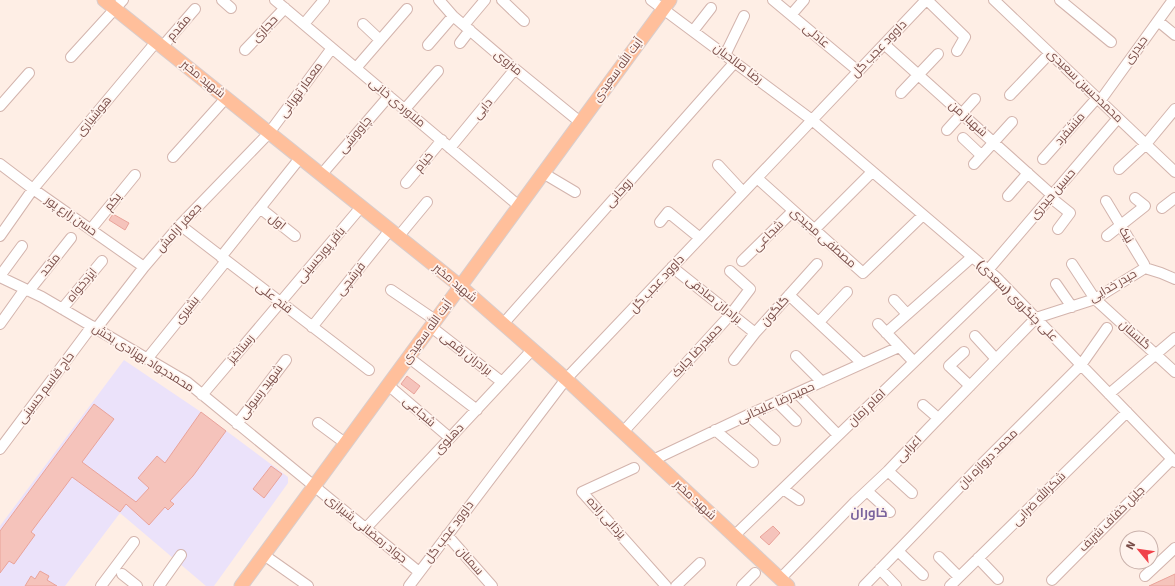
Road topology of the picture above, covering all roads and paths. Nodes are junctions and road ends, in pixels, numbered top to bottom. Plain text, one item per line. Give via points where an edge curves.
1 (104, 0) edge
2 (222, 0) edge
3 (275, 0) edge
4 (324, 0) edge
5 (439, 0) edge
6 (485, 0) edge
7 (502, 0) edge
8 (651, 0) edge
9 (773, 0) edge
10 (804, 0) edge
11 (927, 0) edge
12 (994, 0) edge
13 (1060, 0) edge
14 (1173, 0) edge
15 (119, 4) edge
16 (666, 4) edge
17 (232, 8) dead end
18 (285, 8) junction
19 (711, 8) dead end
20 (195, 9) dead end
21 (407, 9) dead end
22 (791, 15) junction
23 (453, 16) junction
24 (744, 16) dead end
25 (524, 21) dead end
26 (1158, 21) junction
27 (304, 24) junction
28 (363, 24) dead end
29 (467, 28) junction
30 (694, 31) junction
31 (1175, 35) edge
32 (380, 40) junction
33 (1111, 42) dead end
34 (460, 43) dead end
35 (884, 44) junction
36 (159, 45) junction
37 (428, 45) dead end
38 (332, 48) junction
39 (245, 50) dead end
40 (957, 51) dead end
41 (1050, 53) junction
42 (725, 54) junction
43 (938, 54) dead end
44 (71, 57) dead end
45 (735, 62) junction
46 (356, 68) junction
47 (515, 70) junction
48 (438, 71) dead end
49 (858, 71) junction
50 (29, 73) dead end
51 (919, 75) junction
52 (901, 93) dead end
53 (1010, 95) dead end
54 (389, 96) junction
55 (226, 98) junction
56 (975, 99) dead end
57 (1098, 99) junction
58 (0, 106) edge
59 (405, 109) junction
60 (1175, 109) edge
61 (961, 113) junction
62 (1118, 118) junction
63 (812, 120) junction
64 (580, 122) junction
65 (1012, 122) dead end
66 (946, 130) dead end
67 (269, 133) junction
68 (963, 138) dead end
69 (442, 140) junction
70 (993, 142) junction
71 (1146, 144) junction
72 (450, 148) junction
73 (981, 155) junction
74 (173, 157) dead end
75 (300, 158) junction
76 (1043, 159) dead end
77 (974, 164) dead end
78 (718, 165) dead end
79 (2, 170) edge
80 (1119, 170) dead end
81 (543, 172) junction
82 (872, 172) junction
83 (1175, 172) edge
84 (1028, 173) junction
85 (135, 175) dead end
86 (321, 175) junction
87 (757, 178) junction
88 (406, 183) dead end
89 (32, 189) junction
90 (575, 192) dead end
91 (743, 192) junction
92 (1008, 196) dead end
93 (1051, 196) junction
94 (1135, 198) dead end
95 (1175, 198) edge
96 (1106, 201) dead end
97 (427, 202) dead end
98 (519, 206) junction
99 (361, 207) junction
100 (260, 208) junction
101 (1162, 208) dead end
102 (793, 211) junction
103 (923, 215) junction
104 (660, 222) dead end
105 (180, 225) junction
106 (1120, 226) junction
107 (1058, 228) dead end
108 (91, 230) junction
109 (814, 230) junction
110 (394, 234) junction
111 (0, 236) edge
112 (295, 236) dead end
113 (1108, 236) dead end
114 (71, 238) dead end
115 (700, 238) junction
116 (22, 246) dead end
117 (972, 256) junction
118 (223, 259) junction
119 (742, 260) dead end
120 (102, 261) dead end
121 (818, 264) dead end
122 (1072, 264) dead end
123 (144, 267) junction
124 (672, 267) junction
125 (1145, 268) junction
126 (988, 270) junction
127 (730, 271) dead end
128 (0, 277) edge
129 (1175, 279) edge
130 (999, 280) junction
131 (1056, 284) dead end
132 (460, 286) junction
133 (27, 290) junction
134 (391, 290) dead end
135 (847, 292) dead end
136 (789, 295) junction
137 (1095, 299) junction
138 (894, 300) dead end
139 (280, 303) junction
140 (1072, 307) junction
141 (62, 309) junction
142 (731, 314) junction
143 (907, 314) junction
144 (1036, 318) junction
145 (819, 322) junction
146 (432, 323) junction
147 (0, 324) edge
148 (503, 324) junction
149 (878, 324) dead end
150 (312, 327) junction
151 (94, 328) junction
152 (1107, 328) dead end
153 (886, 333) junction
154 (755, 334) junction
155 (975, 336) dead end
156 (1175, 338) edge
157 (899, 347) junction
158 (532, 350) junction
159 (964, 352) dead end
160 (1156, 354) junction
161 (796, 356) dead end
162 (408, 357) junction
163 (147, 359) junction
164 (996, 359) junction
165 (286, 360) dead end
166 (734, 360) dead end
167 (914, 362) junction
168 (862, 363) junction
169 (1081, 365) junction
170 (369, 370) dead end
171 (1175, 372) edge
172 (566, 379) junction
173 (502, 382) junction
174 (822, 382) junction
175 (388, 385) junction
176 (970, 386) junction
177 (797, 393) junction
178 (1109, 394) junction
179 (202, 395) junction
180 (777, 402) junction
181 (923, 405) dead end
182 (476, 410) junction
183 (1127, 412) junction
184 (748, 415) junction
185 (938, 418) junction
186 (796, 421) dead end
187 (318, 423) dead end
188 (237, 424) junction
189 (715, 430) junction
190 (623, 432) junction
191 (838, 435) junction
192 (450, 438) junction
193 (775, 440) dead end
194 (344, 443) junction
195 (0, 449) edge
196 (653, 460) junction
197 (1173, 460) edge
198 (753, 462) dead end
199 (634, 468) dead end
200 (888, 471) junction
201 (313, 486) junction
202 (784, 488) junction
203 (867, 491) junction
204 (912, 493) dead end
205 (799, 500) dead end
206 (890, 512) dead end
207 (366, 528) junction
208 (447, 536) junction
209 (734, 536) junction
210 (134, 542) dead end
211 (1175, 548) edge
212 (898, 550) junction
213 (181, 555) dead end
214 (264, 555) junction
215 (939, 557) dead end
216 (978, 558) junction
217 (700, 563) dead end
218 (880, 569) junction
219 (419, 572) junction
220 (755, 573) dead end
221 (122, 574) dead end
222 (923, 575) dead end
223 (1145, 576) dead end
224 (998, 578) dead end
225 (1052, 580) dead end
226 (784, 582) edge
227 (955, 583) edge
228 (101, 586) edge
229 (138, 586) edge
230 (159, 586) edge
231 (241, 586) edge
232 (308, 586) edge
233 (409, 586) edge
234 (492, 586) edge
235 (666, 586) edge
236 (676, 586) edge
237 (742, 586) edge
238 (864, 586) edge
239 (896, 586) edge

1 - 15 main road, شهید مخبر
2 - 17 street
3 - 18 street, ملاوردی خانی
4 - 27 street
5 - 23 street, منزوی
6 - 29 street
7 - 25 street
8 - 16 street, رضا صالحیان
9 - 22 street, عادلی
10 - 22 street
11 - 35 street, داوود عجب گل
11 - 40 street via 965,36
12 - 41 street, محمدحسین سعیدی
13 - 33 street
14 - 26 street, حیدری
15 - 36 main road, شهید مخبر
15 - 44 street
16 - 30 street, رضا صالحیان
16 - 64 main road, آیت الله سعیدی
18 - 27 street, ملاوردی خانی
18 - 39 street, حجازی
19 - 30 street
20 - 36 street, مقدم
21 - 32 street
22 - 49 street, عادلی
23 - 29 street, منزوی
23 - 37 street
24 - 42 street
26 - 31 street
26 - 57 street, حیدری
27 - 38 street, ملاوردی خانی
28 - 32 street
29 - 34 street
29 - 47 street, منزوی
30 - 42 street, رضا صالحیان
32 - 46 street
35 - 49 street, داوود عجب گل
35 - 51 street, شهباز من
36 - 55 main road, شهید مخبر
36 - 89 street, هوشیاری
38 - 46 street, ملاوردی خانی
38 - 67 street, معمار تهرانی
41 - 53 street
41 - 57 street, محمدحسین سعیدی
42 - 45 street, رضا صالحیان
43 - 51 street
45 - 63 street, رضا صالحیان
45 - 148 street, روحانی
46 - 54 street, ملاوردی خانی
47 - 64 street, منزوی
47 - 72 street, دایی
48 - 59 street
49 - 63 street, داوود عجب گل
50 - 58 street
51 - 52 street
51 - 61 street, شهباز من
54 - 59 street, ملاوردی خانی
54 - 86 street, چاووشی
55 - 67 main road, شهید مخبر
55 - 74 street
56 - 61 street
57 - 62 street, محمدحسین سعیدی
57 - 76 street, منشفرد
59 - 69 street, ملاوردی خانی
60 - 71 street
61 - 66 street
61 - 70 street, شهباز من
62 - 71 street, محمدحسین سعیدی
62 - 93 street, حسین حیدری
63 - 82 street, علی چنگروی (سعدی)
63 - 87 street, داوود عجب گل
64 - 81 main road, آیت الله سعیدی
65 - 70 street
67 - 75 main road, شهید مخبر
67 - 105 street, جعفر آرامش
68 - 73 street
69 - 72 street, ملاوردی خانی
69 - 88 street, خیام
70 - 73 street
70 - 84 street, شهباز من
71 - 80 street
71 - 83 street, محمدحسین سعیدی
72 - 98 street, ملاوردی خانی
73 - 77 street
75 - 86 main road, شهید مخبر
75 - 100 street, بشیری
78 - 91 street
79 - 89 street, حسن زارع پور
81 - 90 street
81 - 98 main road, آیت الله سعیدی
82 - 103 street, علی چنگروی (سعدی)
82 - 109 street
84 - 92 street
84 - 93 street, شهباز من
85 - 108 street, یکم
86 - 99 main road, شهید مخبر
87 - 91 street, داوود عجب گل
87 - 102 street, مصطفی مجیدی
89 - 108 street, حسن زارع پور
89 - 111 street, هوشیاری
91 - 115 street, داوود عجب گل
93 - 107 street via 1070,213
93 - 126 street, حسین حیدری
94 - 106 street via 1145,206
95 - 101 street
96 - 106 street, نیک
97 - 110 street, فرشچی
98 - 132 main road, آیت الله سعیدی
99 - 110 main road, شهید مخبر
99 - 139 street, باقر پورحسینی
100 - 112 street, اول
100 - 118 street, بشیری
102 - 109 street, مصطفی مجیدی
102 - 119 street, شجاعی
103 - 109 street, مصطفی مجیدی via 863,273
103 - 117 street, علی چنگروی (سعدی)
104 - 115 street via 668,212
105 - 118 street, فتح علی
105 - 123 street, جعفر آرامش
106 - 113 street
106 - 125 street, نیک
108 - 123 street, حسن زارع پور
110 - 132 main road, شهید مخبر
110 - 150 street, فرشچی
114 - 133 street, متحد
115 - 124 street, داوود عجب گل
116 - 128 street
117 - 126 street, علی چنگروی (سعدی)
117 - 143 street
118 - 139 street, فتح علی
118 - 163 street, بشیری
120 - 141 street, ایزدخواه
121 - 136 street, گلگون
122 - 137 street, گلستان
123 - 151 street, جعفر آرامش
124 - 142 street, برادران صادقی
124 - 172 street, داوود عجب گل
125 - 129 street
125 - 137 street, حیدر خدایی
126 - 130 street, علی چنگروی (سعدی)
127 - 142 street, حمیدرضا چابک via 750,289
128 - 133 street, محمدجواد بهزادی بخش
130 - 144 street, علی چنگروی (سعدی)
130 - 167 street, امام زمان
131 - 140 street
132 - 146 main road, آیت الله سعیدی
132 - 148 main road, شهید مخبر
133 - 141 street, محمدجواد بهزادی بخش
133 - 147 street, متحد
134 - 146 street, برادران رقمی
135 - 145 street
136 - 145 street
136 - 154 street, گلگون
137 - 140 street, حیدر خدایی
137 - 160 street, گلستان
138 - 143 street
139 - 150 street, فتح علی
139 - 179 street, رستاخیز
140 - 144 street, حیدر خدایی
141 - 151 street, محمدجواد بهزادی بخش
142 - 154 street, برادران صادقی
142 - 190 street, حمیدرضا چابک
143 - 153 street
144 - 164 street, اعرابی
144 - 169 street, علی چنگروی (سعدی)
145 - 168 street
146 - 162 main road, آیت الله سعیدی
146 - 173 street, برادران رقمی
148 - 158 main road, شهید مخبر
149 - 153 street
150 - 170 street, فتح علی
151 - 163 street, محمدجواد بهزادی بخش
151 - 195 street, حاج قاسم حسینی
152 - 169 street, محمد دروازه بان
153 - 157 street
154 - 166 street, گلگون
155 - 164 street
156 - 160 street
157 - 167 street
157 - 168 street, حمیدرضا علیخانی
158 - 172 main road, شهید مخبر
158 - 173 street, دهلوی
159 - 176 street via 949,366
160 - 171 street, گلستان
160 - 178 street
161 - 174 street
162 - 175 main road, آیت الله سعیدی
162 - 182 street
163 - 179 street, محمدجواد بهزادی بخش via 186,382
164 - 176 street, اعرابی
165 - 188 street, شهید رسولی
167 - 191 street, امام زمان
168 - 174 street, حمیدرضا علیخانی
169 - 178 street, علی چنگروی (سعدی)
169 - 212 street, محمد دروازه بان
172 - 190 main road, شهید مخبر
172 - 208 street, داوود عجب گل
173 - 182 street, دهلوی
174 - 177 street, حمیدرضا علیخانی
175 - 192 street, شجاعی
175 - 194 main road, آیت الله سعیدی
176 - 185 street, اعرابی
177 - 180 street, حمیدرضا علیخانی
177 - 191 street
178 - 183 street, علی چنگروی (سعدی)
179 - 188 street, محمدجواد بهزادی بخش
180 - 184 street, حمیدرضا علیخانی
180 - 186 street
181 - 185 street
182 - 192 street, دهلوی
183 - 197 street, علی چنگروی (سعدی)
183 - 216 street, شکرالله ضرابی
184 - 189 street, حمیدرضا علیخانی
184 - 193 street
185 - 200 street, اعرابی
187 - 194 street
188 - 201 street, محمدجواد بهزادی بخش
189 - 196 street, حمیدرضا علیخانی
189 - 198 street
190 - 196 main road, شهید مخبر
191 - 202 street, امام زمان
192 - 207 street, دهلوی
194 - 201 main road, آیت الله سعیدی
196 - 209 main road, شهید مخبر
197 - 225 street, جلیل خفاف شریف
199 - 235 street, یزدانی زاده via 582,492
200 - 203 street, اعرابی
200 - 204 street
201 - 207 street, جواد رمضانی شیرازی
201 - 214 main road, آیت الله سعیدی
202 - 205 street
202 - 209 street, امام زمان
203 - 206 street
203 - 226 street, اعرابی
207 - 219 street, جواد رمضانی شیرازی
208 - 219 street, داوود عجب گل
208 - 234 street, سمنان
209 - 226 main road, شهید مخبر
210 - 228 street
211 - 223 street
212 - 218 street, محمد دروازه بان
212 - 222 street
213 - 230 street
214 - 231 main road, آیت الله سعیدی
214 - 232 street
215 - 227 street
216 - 224 street
216 - 227 street, شکرالله ضرابی
217 - 236 street
218 - 238 street, محمد دروازه بان
218 - 239 street
219 - 233 street, داوود عجب گل
220 - 237 street
221 - 229 street

